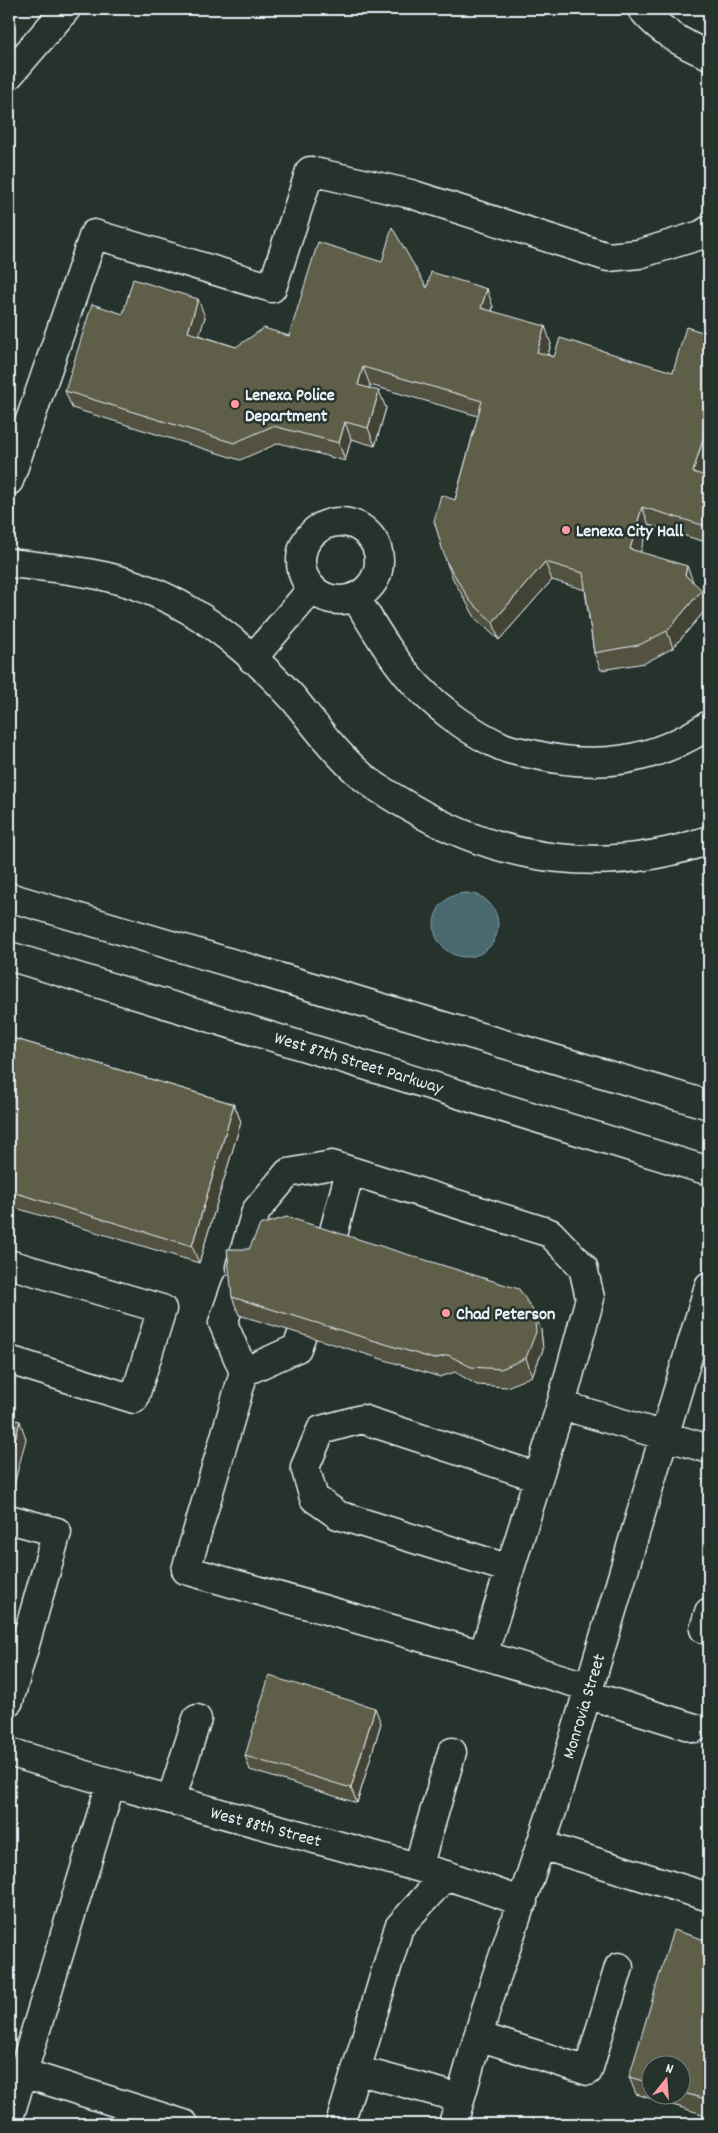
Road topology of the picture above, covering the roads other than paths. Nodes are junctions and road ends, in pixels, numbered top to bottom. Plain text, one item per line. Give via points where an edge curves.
1 (66, 9) edge
2 (642, 9) edge
3 (709, 55) edge
4 (9, 75) edge
5 (709, 230) edge
6 (9, 481) edge
7 (9, 563) edge
8 (311, 590) junction
9 (356, 598) junction
10 (252, 659) junction
11 (709, 725) edge
12 (709, 840) edge
13 (9, 897) edge
14 (9, 956) edge
15 (709, 1105) edge
16 (350, 1171) junction
17 (709, 1171) edge
18 (330, 1246) edge
19 (9, 1264) edge
20 (709, 1286) edge
21 (302, 1334) edge
22 (9, 1360) edge
23 (244, 1372) junction
24 (561, 1405) junction
25 (664, 1436) junction
26 (709, 1449) edge
27 (538, 1477) junction
28 (9, 1519) edge
29 (510, 1569) junction
30 (709, 1612) edge
31 (709, 1630) edge
32 (483, 1655) junction
33 (11, 1687) edge
34 (588, 1690) junction
35 (197, 1719) dead end
36 (695, 1728) dead end
37 (9, 1752) edge
38 (452, 1752) dead end
39 (112, 1782) junction
40 (171, 1800) junction
41 (541, 1845) junction
42 (418, 1867) junction
43 (446, 1875) junction
44 (709, 1897) edge
45 (523, 1902) junction
46 (619, 1967) dead end
47 (478, 2036) junction
48 (356, 2070) junction
49 (23, 2073) junction
50 (460, 2098) junction
51 (9, 2118) edge
52 (184, 2124) edge
53 (340, 2124) edge
54 (453, 2124) edge

1 - 4 street
2 - 3 street via 687,46
5 - 6 street via 701,236 639,254 608,257 411,194 310,171 272,288 94,234
7 - 10 street via 83,570 157,593 222,632
8 - 9 street via 325,600 340,602
8 - 9 street via 301,563 303,546 314,531 331,522 350,522 371,537 379,560 372,583
8 - 10 street
9 - 11 street via 387,648 419,688 459,722 503,747 562,762 611,762 653,754 685,741
10 - 12 street via 291,696 332,746 363,777 400,802 459,833 491,845 552,858 612,859 675,852
13 - 15 street
14 - 17 street, West 87th Street Parkway
16 - 18 street
16 - 23 street via 332,1165 288,1174 256,1211 223,1323
16 - 24 street via 550,1233 583,1268 590,1298
19 - 22 street via 162,1308 134,1399
20 - 25 street, Monrovia Street
21 - 23 street via 297,1348
23 - 32 street via 186,1570
24 - 25 street
24 - 27 street
25 - 26 street
25 - 34 street, Monrovia Street
27 - 29 street
27 - 29 street via 362,1419 321,1430 305,1467 314,1498 338,1515
28 - 33 street via 57,1532
29 - 32 street
30 - 31 street via 704,1628
32 - 34 street
34 - 36 street
34 - 41 street, Monrovia Street
35 - 40 street
37 - 39 street, West 88th Street
38 - 42 street
39 - 40 street, West 88th Street
39 - 49 street
40 - 42 street, West 88th Street
41 - 44 street
41 - 45 street, Monrovia Street
42 - 43 street, West 88th Street
43 - 45 street, West 88th Street
43 - 48 street via 399,1926
45 - 47 street, Monrovia Street
46 - 47 street via 588,2071
47 - 50 street, Monrovia Street
48 - 50 street
48 - 53 street
49 - 51 street
49 - 52 street
50 - 54 street, Monrovia Street

